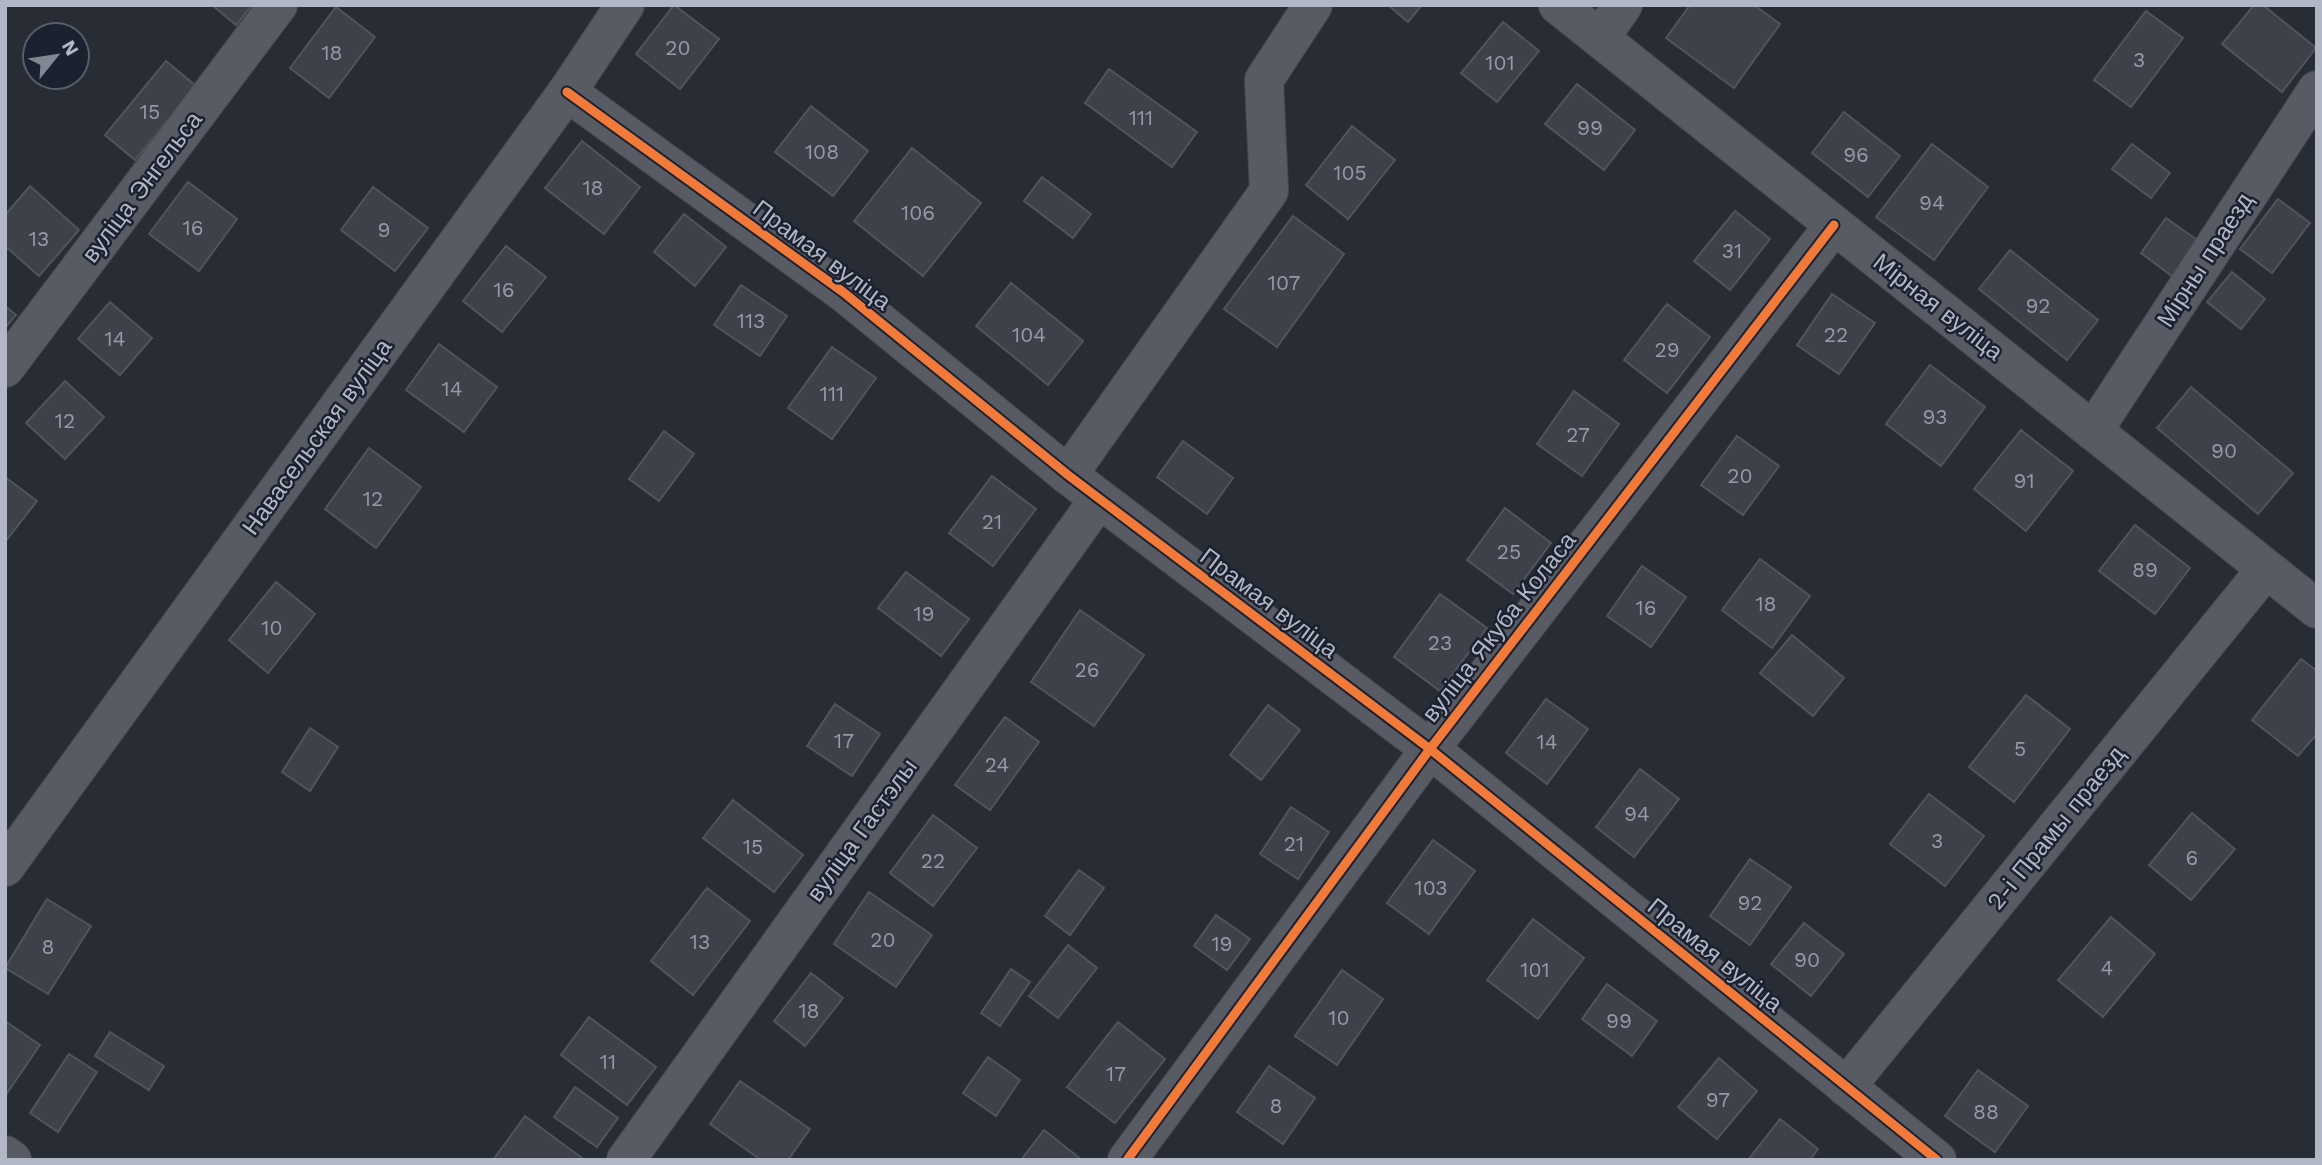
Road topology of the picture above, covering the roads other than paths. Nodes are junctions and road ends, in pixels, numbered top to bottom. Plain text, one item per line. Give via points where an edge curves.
1 (278, 5) edge
2 (625, 5) edge
3 (1313, 5) edge
4 (1558, 5) edge
5 (1623, 5) edge
6 (1600, 38) junction
7 (2317, 90) edge
8 (567, 92) junction
9 (1834, 225) junction
10 (5, 368) edge
11 (2094, 431) junction
12 (1068, 475) junction
13 (1099, 499) junction
14 (2266, 569) junction
15 (2317, 609) edge
16 (1430, 749) junction
17 (5, 867) edge
18 (1846, 1087) junction
19 (5, 1155) edge
20 (12, 1160) edge
21 (626, 1160) edge
22 (1127, 1160) edge
23 (1937, 1160) edge

1 - 10 street, вуліца Энгельса
2 - 8 street, Навасельская вуліца
3 - 12 street via 1264,80 1269,191
4 - 6 street, Мірная вуліца
5 - 6 street
6 - 9 street, Мірная вуліца
7 - 11 street, Мірны праезд
8 - 12 street, Прамая вуліца via 843,292
8 - 17 street, Навасельская вуліца
9 - 11 street, Мірная вуліца
9 - 16 street, вуліца Якуба Коласа
11 - 14 street, Мірная вуліца
12 - 13 street, Прамая вуліца
13 - 16 street, Прамая вуліца
13 - 21 street, вуліца Гастэлы
14 - 15 street, Мірная вуліца
14 - 18 street, 2-і Прамы праезд
16 - 18 street, Прамая вуліца
16 - 22 street, вуліца Якуба Коласа
18 - 23 street, Прамая вуліца
19 - 20 street

